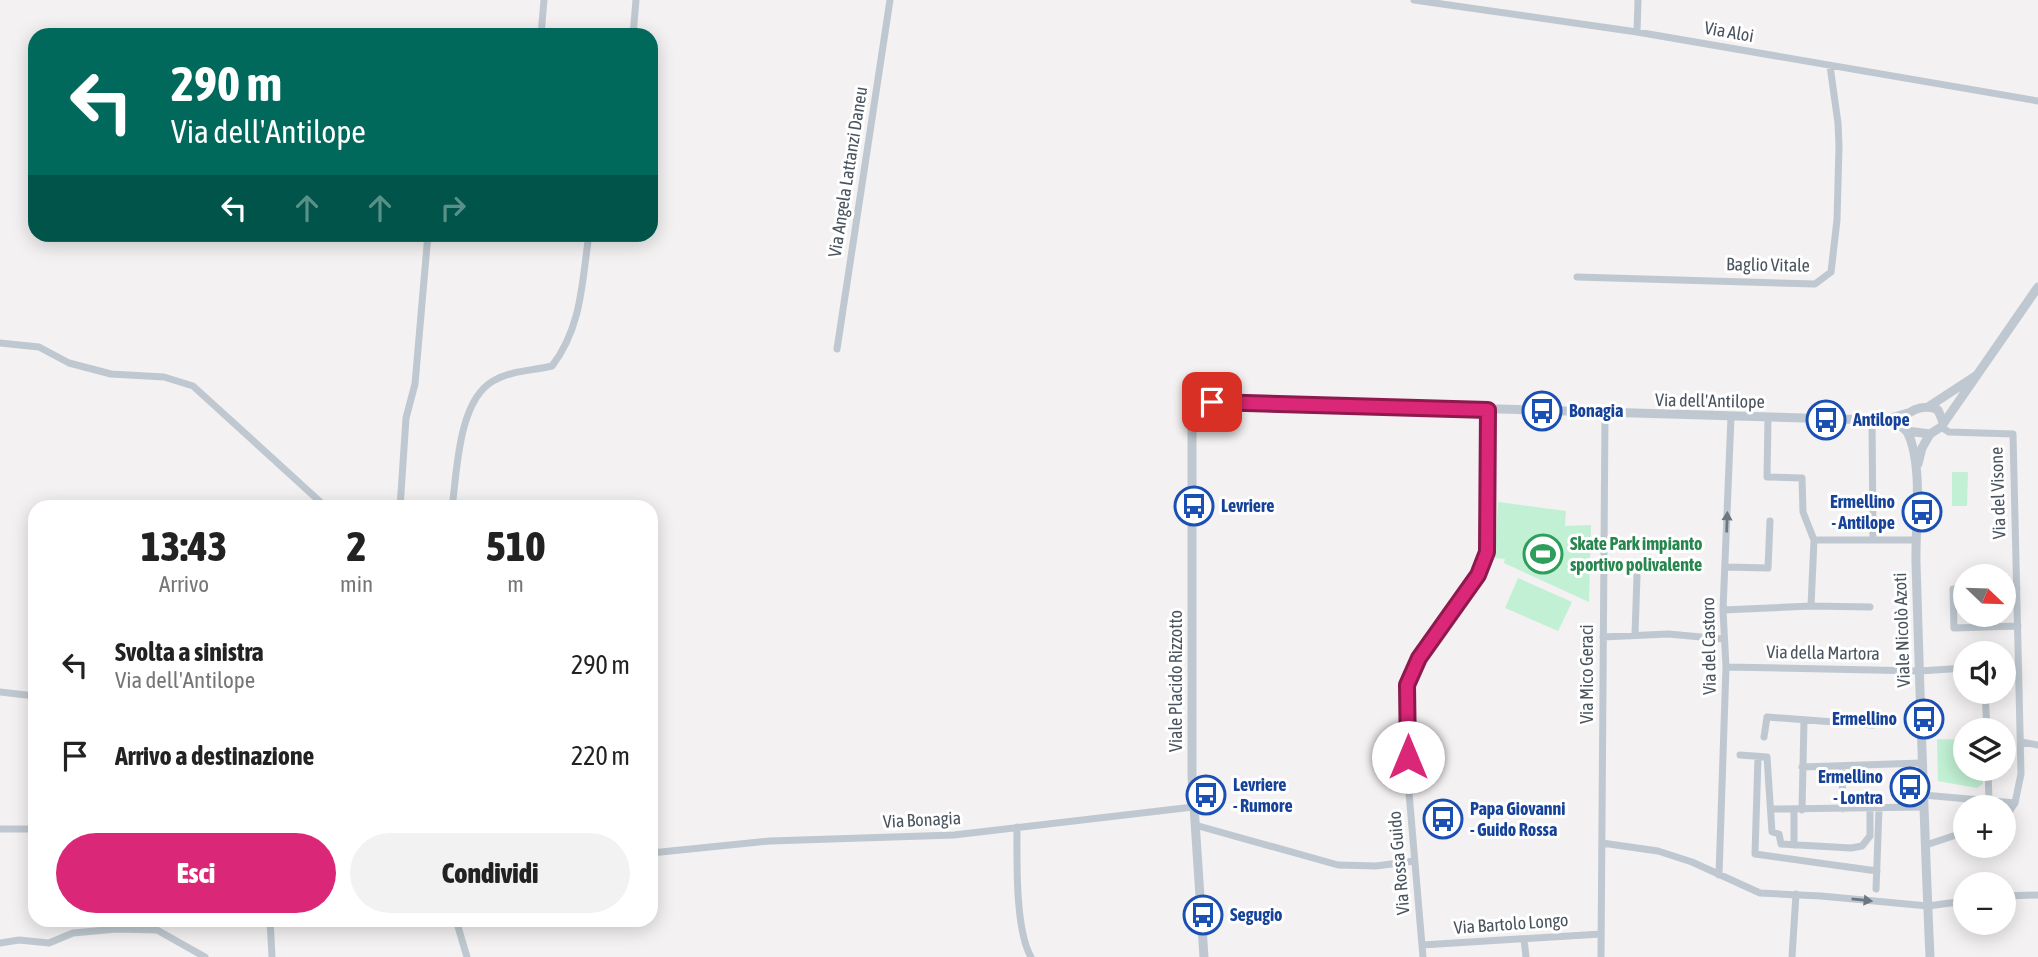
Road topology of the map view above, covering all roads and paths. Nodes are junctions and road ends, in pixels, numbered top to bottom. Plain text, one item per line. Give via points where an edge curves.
1 (544, 0) edge
2 (636, 0) edge
3 (890, 0) edge
4 (1414, 0) edge
5 (1638, 0) edge
6 (542, 28) edge
7 (634, 28) edge
8 (1637, 32) junction
9 (1830, 66) junction
10 (2038, 101) edge
11 (427, 242) edge
12 (588, 242) edge
13 (1577, 277) dead end
14 (2038, 287) edge
15 (0, 343) edge
16 (837, 349) dead end
17 (1978, 374) junction
18 (1928, 407) junction
19 (1202, 408) joint
20 (1488, 410) junction
21 (1908, 413) junction
22 (1605, 414) junction
23 (1731, 417) junction
24 (1768, 418) junction
25 (1872, 420) junction
26 (1884, 420) junction
27 (1942, 425) junction
28 (1906, 429) junction
29 (1930, 434) junction
30 (1916, 469) junction
31 (318, 500) edge
32 (401, 500) edge
33 (453, 500) edge
34 (1770, 521) dead end
35 (1814, 540) junction
36 (1873, 540) junction
37 (1915, 540) junction
38 (1725, 567) junction
39 (1637, 576) dead end
40 (2017, 588) joint
41 (1811, 606) junction
42 (1870, 607) dead end
43 (1723, 610) junction
44 (2018, 626) joint
45 (1954, 627) edge
46 (1986, 627) edge
47 (1634, 634) junction
48 (1603, 636) junction
49 (1723, 639) junction
50 (1726, 667) junction
51 (1953, 669) edge
52 (1920, 671) junction
53 (0, 692) edge
54 (28, 695) edge
55 (1804, 721) junction
56 (1873, 725) dead end
57 (1764, 737) dead end
58 (2021, 742) junction
59 (2038, 744) edge
60 (1740, 755) dead end
61 (1758, 757) junction
62 (1922, 763) junction
63 (1802, 767) junction
64 (1842, 767) junction
65 (1923, 795) junction
66 (1953, 798) edge
67 (2016, 798) edge
68 (1193, 807) junction
69 (1924, 807) junction
70 (1771, 809) junction
71 (1843, 809) junction
72 (1874, 809) junction
73 (1798, 810) junction
74 (1195, 825) junction
75 (1017, 827) junction
76 (28, 829) edge
77 (0, 830) edge
78 (1756, 831) junction
79 (1772, 832) junction
80 (1953, 836) edge
81 (1602, 843) junction
82 (1781, 844) junction
83 (1794, 845) junction
84 (1926, 845) junction
85 (658, 852) edge
86 (1780, 857) junction
87 (1414, 861) junction
88 (1877, 871) junction
89 (1719, 875) junction
90 (1876, 889) dead end
91 (1796, 894) junction
92 (2038, 895) edge
93 (2016, 896) edge
94 (1953, 903) edge
95 (1928, 906) junction
96 (270, 927) edge
97 (458, 927) edge
98 (1601, 934) junction
99 (1524, 939) junction
100 (0, 943) edge
101 (1422, 945) junction
102 (205, 957) edge
103 (272, 957) edge
104 (467, 957) edge
105 (1031, 957) edge
106 (1204, 957) edge
107 (1423, 957) edge
108 (1526, 957) edge
109 (1601, 957) edge
110 (1792, 957) edge
111 (1930, 957) edge

1 - 6 street
2 - 7 street
3 - 16 street, Via Angela Lattanzi Daneu
4 - 8 street, Via Aloi
5 - 8 street
8 - 9 street, Via Aloi
9 - 10 street, Via Aloi
9 - 13 street, Baglio Vitale via 1838,123 1838,184 1831,272 1824,279 1815,284 1786,284
11 - 32 street
12 - 33 street via 582,298 568,338 552,366 491,382 478,398 460,442
14 - 17 street
15 - 31 street via 39,347 69,363 111,374 164,377 193,386
17 - 18 street
17 - 27 street
18 - 21 street
18 - 27 street via 1941,412
19 - 20 street, Via dell'Antilope via 1224,401
19 - 68 street, Viale Placido Rizzotto via 1192,428
20 - 22 street, Via dell'Antilope
20 - 87 street, Via Rossa Guido via 1487,552 1478,575 1419,658 1407,685
21 - 26 street
21 - 28 street via 1903,420
22 - 23 street, Via dell'Antilope
22 - 48 street, Via Mico Geraci
23 - 24 street, Via dell'Antilope
38 -> 23 street, Via del Castoro
24 - 25 street, Via dell'Antilope
24 - 35 street via 1767,477 1802,478 1803,512
25 - 26 street, Via dell'Antilope
25 - 36 street
26 - 28 street
27 - 29 street
27 - 40 street, Via del Visone via 1949,432 2012,434
28 - 29 street
28 - 30 street
29 - 30 street
30 - 37 street, Viale Nicolò Azoti
34 - 38 street via 1768,568
35 - 36 street
35 - 41 street
36 - 37 street
37 - 52 street, Viale Nicolò Azoti
38 - 43 street, Via del Castoro
39 - 47 street
40 - 44 street, Via del Visone
41 - 42 street
41 - 43 street
43 - 49 street, Via del Castoro
44 - 58 street, Via del Visone
45 - 46 street
47 - 48 street
47 - 49 street
48 - 81 street, Via Mico Geraci
49 - 50 street, Via del Castoro
50 - 52 street, Via della Martora
50 - 89 street, Via del Castoro
51 - 52 street, Via della Martora
52 - 62 street, Viale Nicolò Azoti
53 - 54 street
55 - 56 street
55 - 57 street via 1766,717
55 - 63 street
58 - 59 street
58 - 67 street, Via del Visone
60 - 61 street
61 - 70 street via 1767,757
61 - 78 street
62 - 64 street
62 - 65 street, Viale Nicolò Azoti
63 - 64 street
63 - 73 street
64 - 71 street
65 - 66 street
65 - 69 street, Viale Nicolò Azoti
68 - 74 street, Viale Placido Rizzotto
68 - 75 street, Via Bonagia
69 - 72 street
69 - 84 street, Viale Nicolò Azoti
70 - 73 street
70 - 79 street
71 - 72 street
71 - 73 street
72 - 83 street via 1870,836 1862,846
72 - 88 street
73 - 83 street
74 - 87 street via 1338,865
74 - 106 street, Viale Placido Rizzotto
75 - 85 street, Via Bonagia via 909,839 770,841
75 - 105 street via 1020,908
76 - 77 street
78 - 79 street
78 - 86 street via 1755,853
79 - 82 street via 1779,834
80 - 84 street
81 - 89 street via 1658,851
81 - 98 street, Via Mico Geraci
82 - 83 street
82 - 86 street
84 - 95 street, Viale Nicolò Azoti
86 - 88 street
87 - 101 street, Via Rossa Guido
88 - 90 street
89 - 91 street via 1760,893
91 -> 95 street
91 - 110 street
92 - 93 street
94 - 95 street
95 - 111 street, Viale Nicolò Azoti
96 - 103 street
97 - 104 street
98 - 99 street, Via Bartolo Longo
98 - 109 street, Via Mico Geraci
99 - 101 street, Via Bartolo Longo
99 - 108 street
100 - 102 street via 49,943 73,933 117,929 157,930
101 - 107 street, Via Rossa Guido

